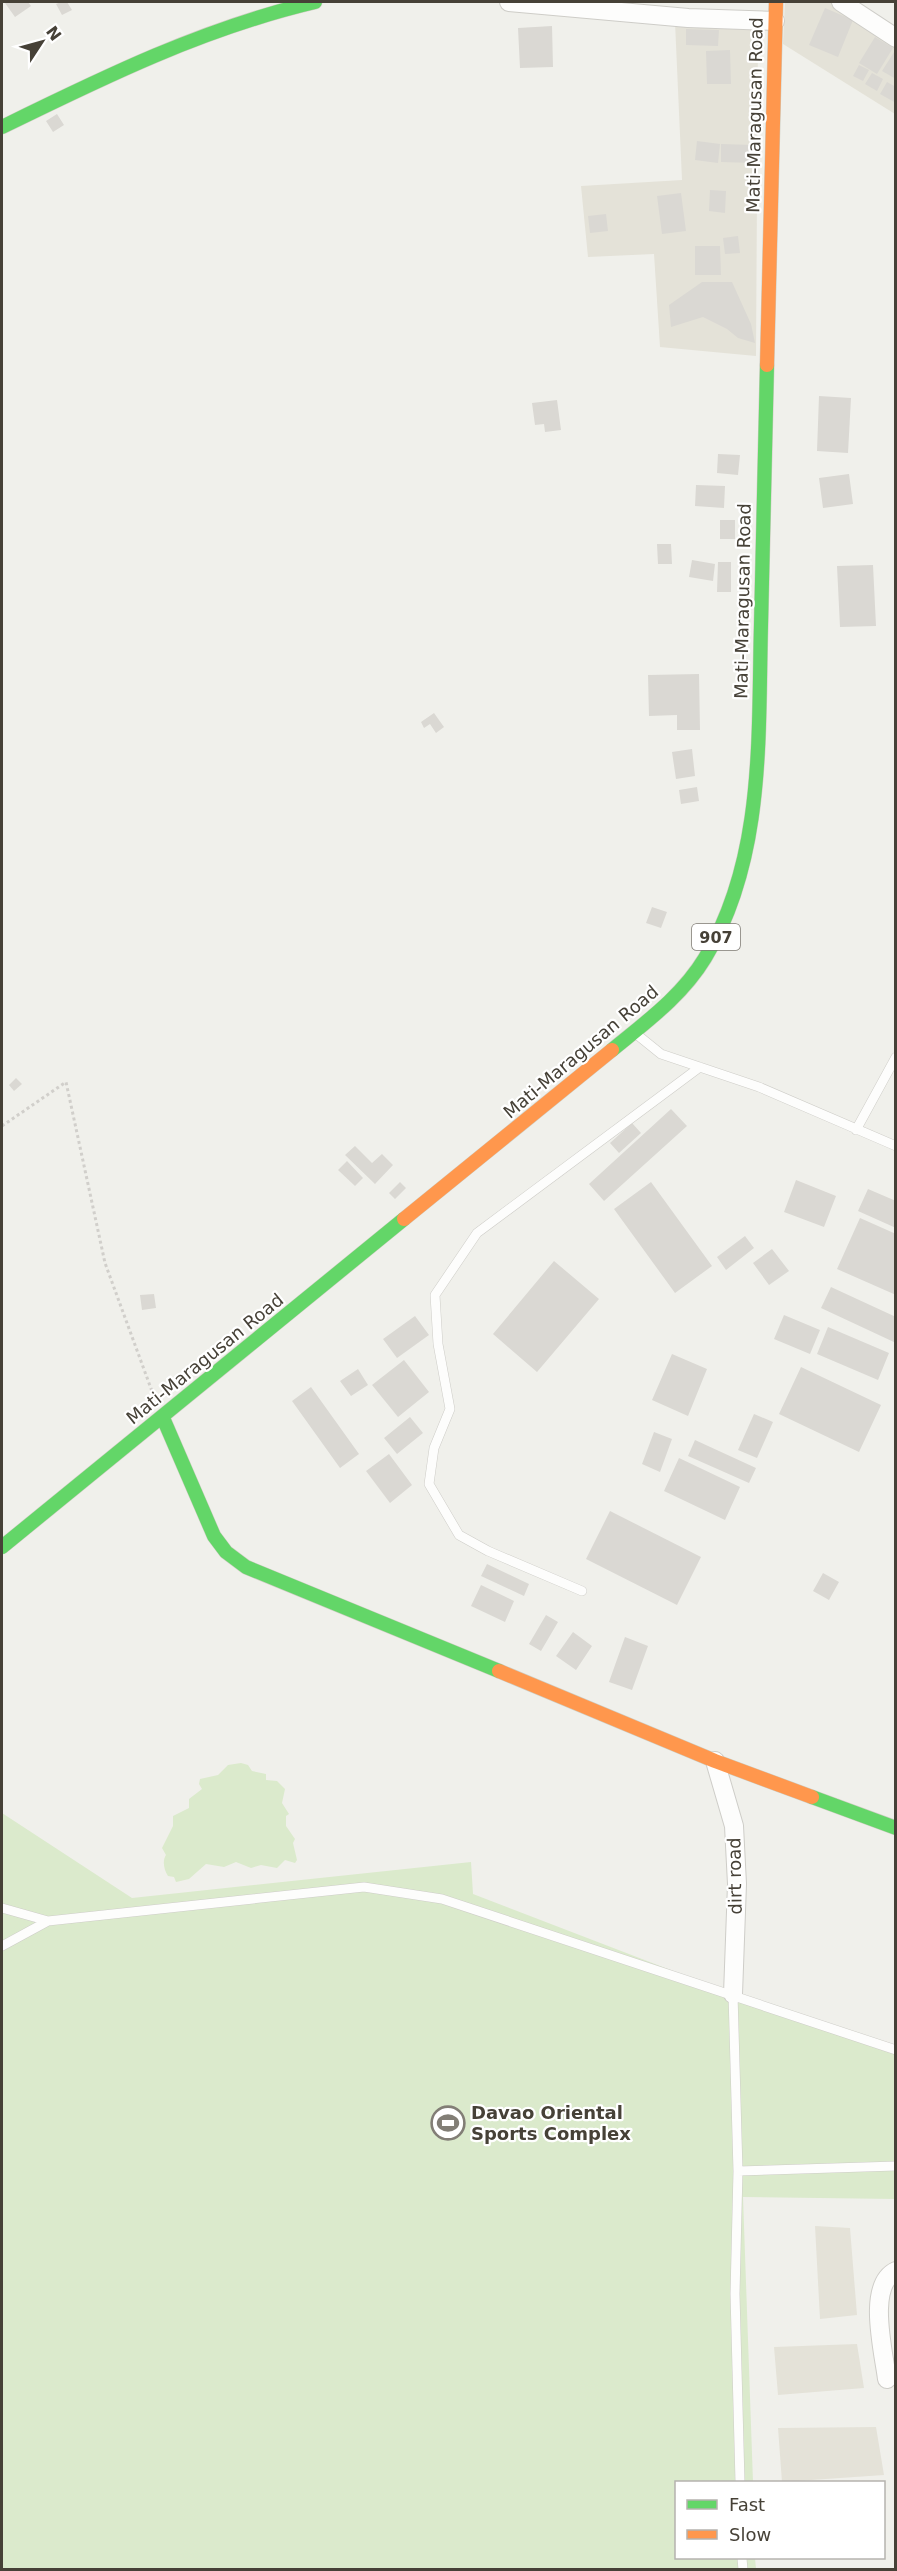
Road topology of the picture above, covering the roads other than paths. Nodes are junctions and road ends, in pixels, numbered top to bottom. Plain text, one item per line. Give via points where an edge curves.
1 (315, 2) edge
2 (509, 2) edge
3 (776, 2) edge
4 (841, 2) edge
5 (775, 21) junction
6 (896, 38) edge
7 (2, 128) edge
8 (634, 1032) junction
9 (896, 1057) edge
10 (700, 1067) junction
11 (856, 1130) junction
12 (896, 1146) edge
13 (163, 1418) junction
14 (2, 1547) edge
15 (582, 1591) dead end
16 (715, 1761) junction
17 (896, 1828) edge
18 (2, 1908) edge
19 (48, 1922) junction
20 (2, 1946) edge
21 (733, 1994) junction
22 (896, 2050) edge
23 (896, 2166) edge
24 (738, 2170) junction
25 (896, 2271) edge
26 (887, 2379) dead end
27 (740, 2481) edge

1 - 7 main road via 282,8 176,47 93,82
2 - 5 street via 688,18
3 - 5 main road, Mati-Maragusan Road / 907
4 - 6 street
5 - 8 main road, Mati-Maragusan Road / 907 via 759,699 751,830 727,914 704,959 670,1002
8 - 10 lane via 661,1054
8 - 13 main road, Mati-Maragusan Road / 907
9 - 11 lane
10 - 11 lane via 759,1086
10 - 15 lane via 477,1233 435,1295 438,1344 450,1409 434,1448 429,1484 459,1535
11 - 12 lane
13 - 14 main road, Mati-Maragusan Road / 907
13 - 16 main road via 214,1536 226,1552 246,1567
16 - 17 main road
16 - 21 street, dirt road via 734,1826 737,1884
18 - 19 lane
19 - 20 lane
19 - 21 lane via 364,1887 442,1899
21 - 22 lane
21 - 24 lane
23 - 24 lane
24 - 27 lane via 735,2294
25 - 26 street via 884,2281 878,2306

